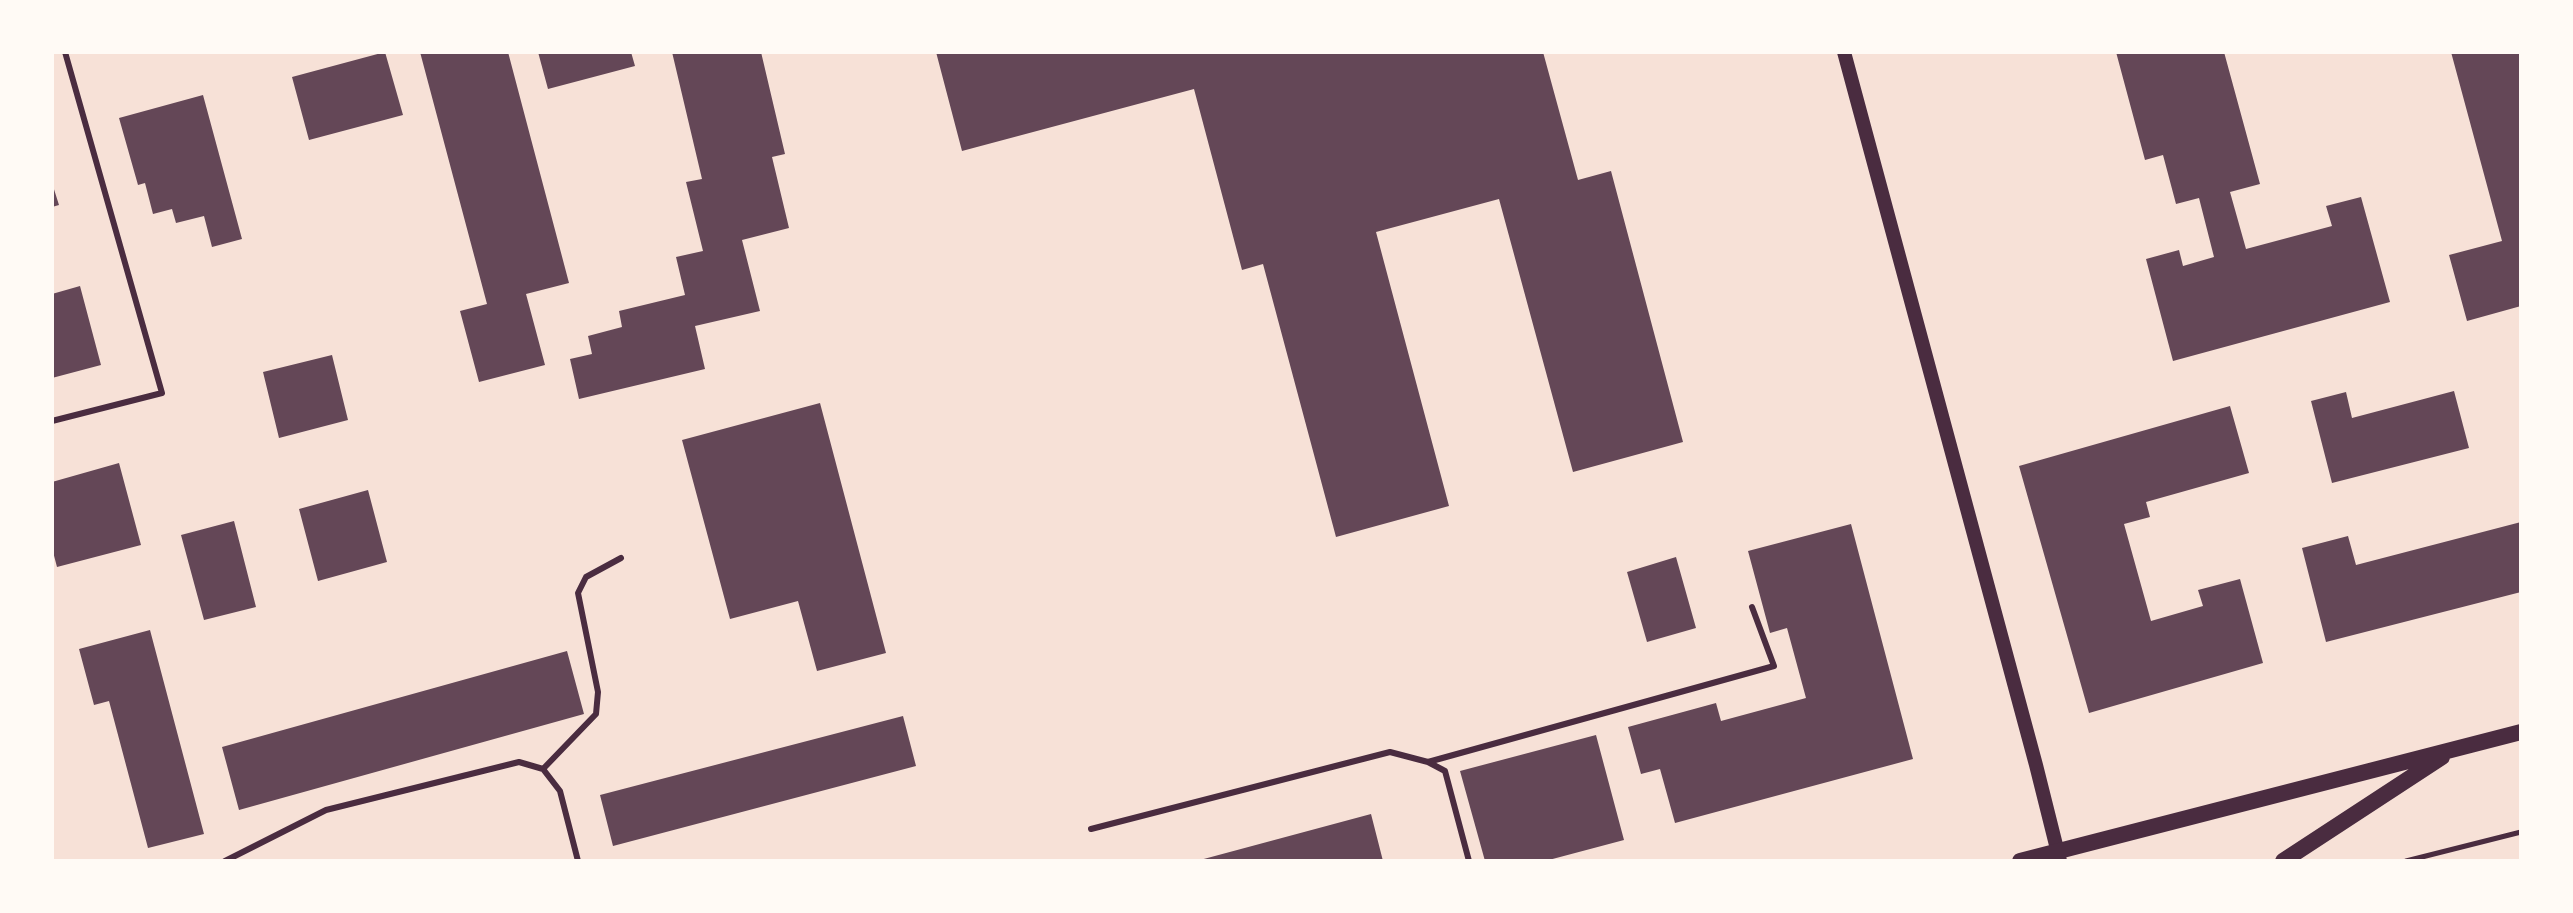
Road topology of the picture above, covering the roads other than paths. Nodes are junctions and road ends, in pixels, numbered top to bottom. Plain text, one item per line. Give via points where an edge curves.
1 (65, 52) edge
2 (1844, 52) edge
3 (52, 421) edge
4 (621, 558) dead end
5 (1752, 607) dead end
6 (2521, 732) edge
7 (2453, 750) junction
8 (1428, 762) junction
9 (543, 769) junction
10 (1091, 829) dead end
11 (2058, 856) edge
12 (225, 861) edge
13 (578, 861) edge
14 (1469, 861) edge
15 (2020, 861) edge
16 (2283, 861) edge

1 - 3 lane via 162,393
2 - 11 street
4 - 9 lane via 586,577 578,593 598,692 596,714
5 - 8 lane via 1774,666
6 - 7 main road
7 - 11 main road
7 - 16 main road
8 - 10 lane via 1390,752
8 - 14 lane via 1445,771
9 - 12 lane via 519,762 326,810
9 - 13 lane via 560,791
11 - 15 main road

